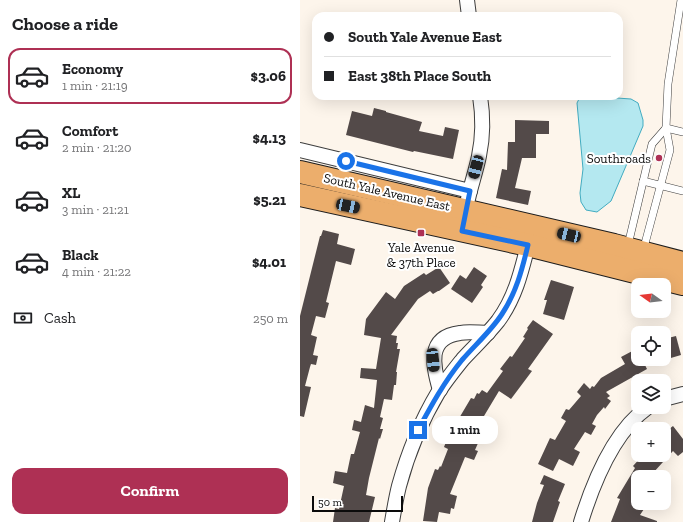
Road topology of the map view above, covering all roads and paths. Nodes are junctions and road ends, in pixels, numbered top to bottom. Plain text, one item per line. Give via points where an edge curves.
1 (467, 0) edge
2 (681, 0) edge
3 (468, 12) edge
4 (481, 100) edge
5 (666, 128) junction
6 (683, 132) edge
7 (300, 150) edge
8 (304, 173) edge
9 (643, 181) junction
10 (660, 185) junction
11 (683, 191) edge
12 (301, 198) edge
13 (466, 211) junction
14 (528, 245) junction
15 (632, 260) junction
16 (683, 263) edge
17 (683, 284) edge
18 (488, 333) junction
19 (440, 390) junction
20 (683, 394) edge
21 (671, 397) edge
22 (639, 414) edge
23 (392, 522) edge
24 (581, 522) edge

1 - 3 street
2 - 5 lane via 668,84
4 - 13 street via 480,155
5 - 6 lane
5 - 9 lane via 652,144
5 - 10 lane via 670,150
7 - 13 street, South Yale Avenue East
8 - 12 street
8 - 13 main road, South Yale Avenue East
9 - 10 lane
9 - 15 lane
10 - 11 lane
10 - 15 lane
12 - 13 main road, South Yale Avenue East
13 - 14 main road, South Yale Avenue East
13 - 15 main road, South Yale Avenue East
14 - 15 main road, South Yale Avenue East
14 - 18 street via 518,283 503,313
15 - 16 main road, South Yale Avenue East
15 - 17 main road, South Yale Avenue East
18 - 19 street
18 - 19 street via 460,333 441,340 433,360
19 - 23 street via 418,430 409,453
20 - 21 street
22 - 24 street via 610,453 598,476

